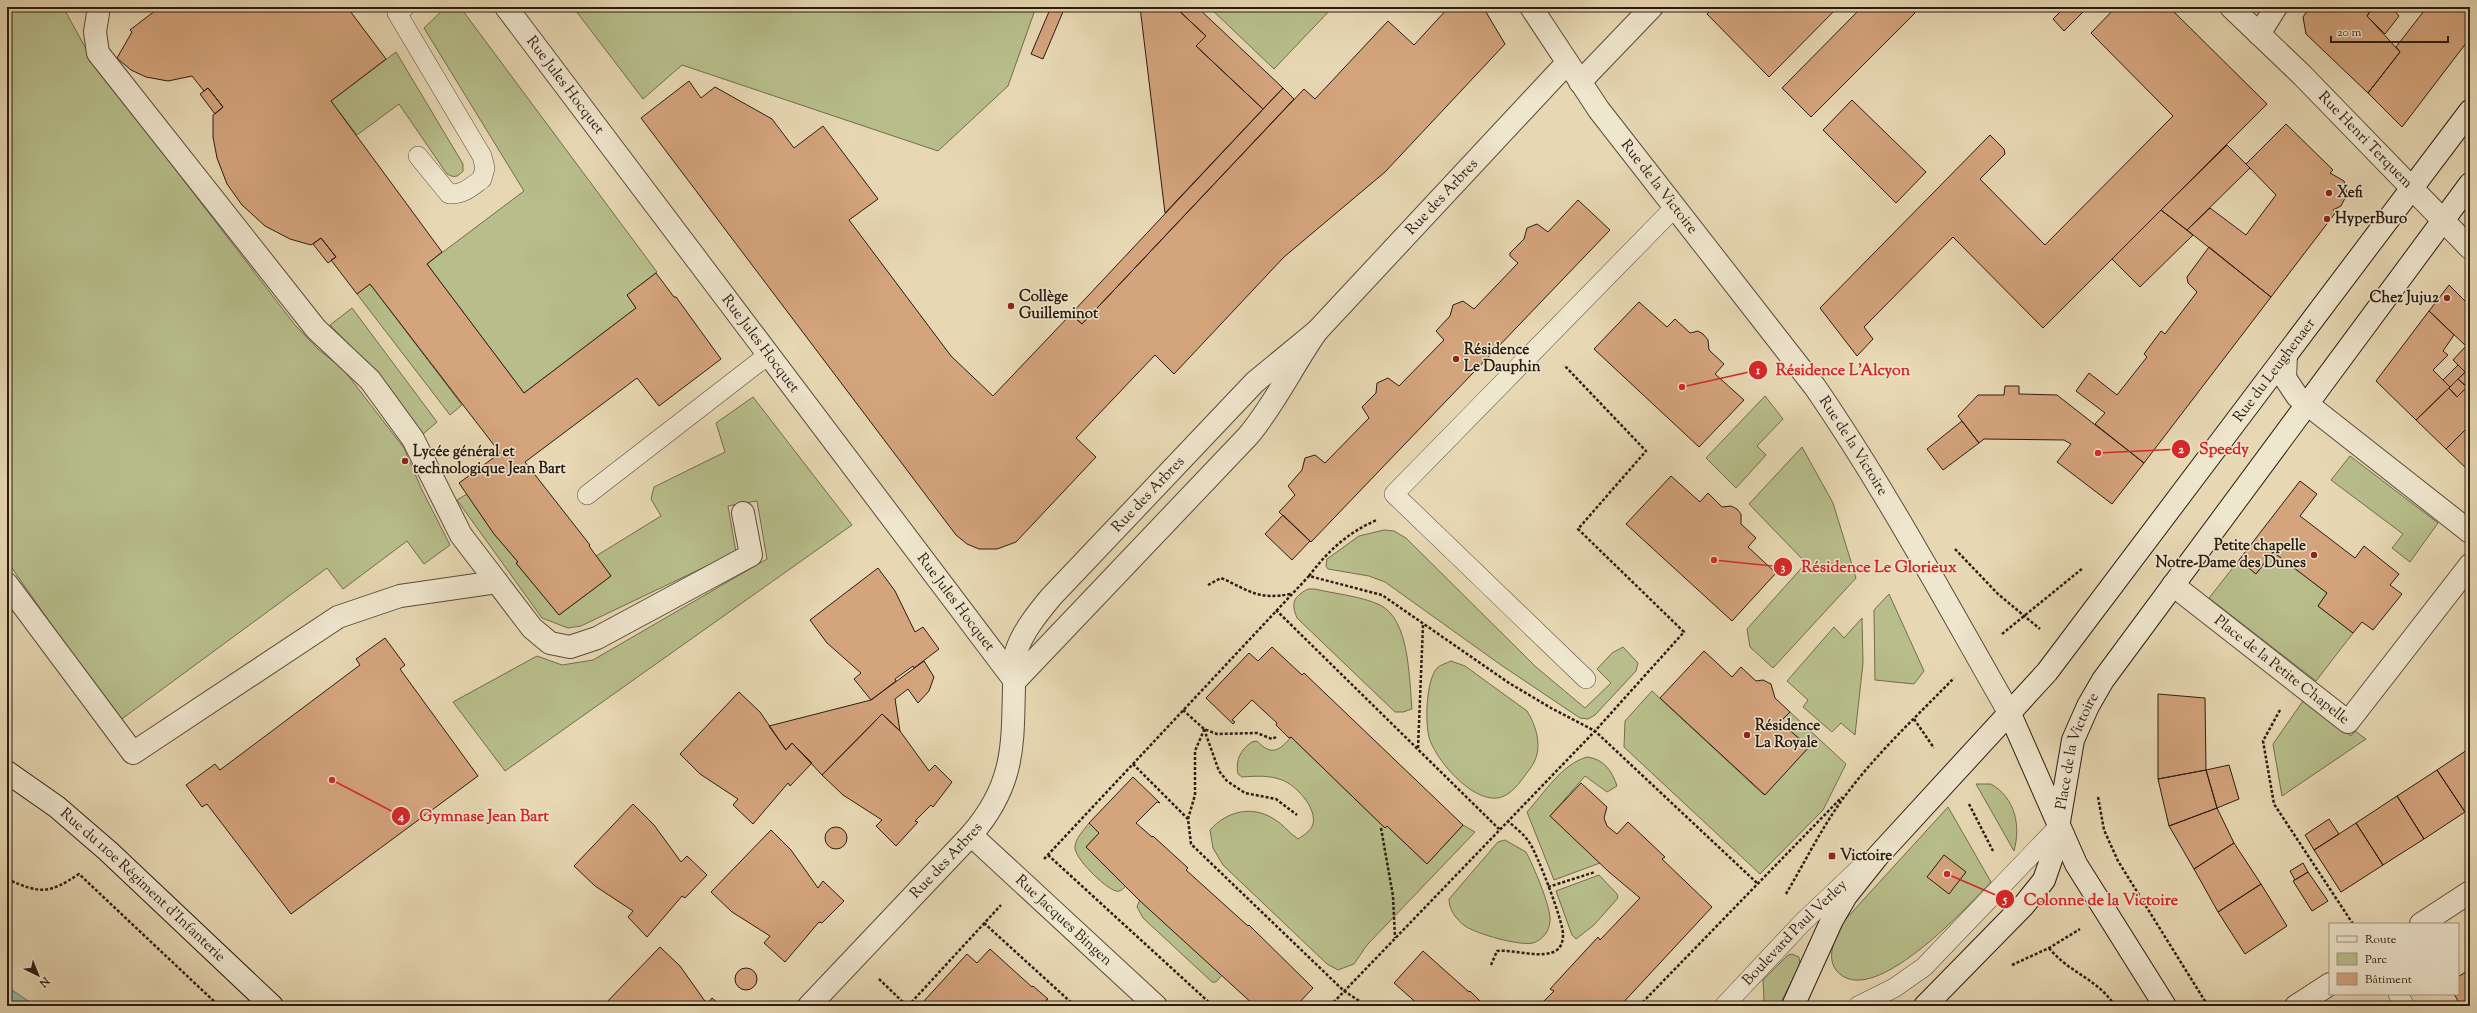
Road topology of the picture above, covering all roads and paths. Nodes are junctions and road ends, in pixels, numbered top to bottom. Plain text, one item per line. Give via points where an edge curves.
1 (405, 7) edge
2 (506, 7) edge
3 (1531, 7) edge
4 (1652, 7) edge
5 (2231, 7) edge
6 (2276, 7) edge
7 (101, 9) edge
8 (2259, 34) junction
9 (1567, 63) junction
10 (1580, 82) junction
11 (2470, 111) edge
12 (418, 156) dead end
13 (2470, 184) edge
14 (2412, 187) junction
15 (1674, 208) junction
16 (2443, 221) junction
17 (2470, 248) edge
18 (1318, 331) junction
19 (2286, 354) junction
20 (768, 355) junction
21 (2307, 405) junction
22 (587, 495) dead end
23 (743, 513) dead end
24 (1414, 513) junction
25 (2470, 532) edge
26 (2470, 565) edge
27 (2085, 566) dead end
28 (1309, 576) junction
29 (497, 582) junction
30 (7, 584) edge
31 (1208, 585) dead end
32 (2173, 585) junction
33 (1292, 594) junction
34 (1276, 610) junction
35 (1423, 625) junction
36 (1976, 655) junction
37 (1586, 679) dead end
38 (1015, 681) junction
39 (2296, 682) junction
40 (1183, 710) junction
41 (2010, 714) junction
42 (1914, 719) junction
43 (1204, 729) junction
44 (1276, 737) dead end
45 (1418, 749) junction
46 (1935, 749) dead end
47 (1133, 764) junction
48 (7, 772) edge
49 (1847, 792) junction
50 (2097, 794) dead end
51 (1966, 800) dead end
52 (1298, 815) dead end
53 (1188, 819) junction
54 (1507, 820) dead end
55 (2059, 826) junction
56 (1381, 828) dead end
57 (1499, 828) dead end
58 (1904, 830) junction
59 (971, 835) junction
60 (1995, 854) dead end
61 (1048, 855) junction
62 (1595, 872) dead end
63 (7, 879) edge
64 (1022, 882) junction
65 (1757, 883) junction
66 (1548, 887) junction
67 (2137, 891) junction
68 (2470, 892) edge
69 (1783, 899) dead end
70 (2106, 912) junction
71 (984, 923) junction
72 (2352, 923) edge
73 (2423, 923) edge
74 (1395, 938) dead end
75 (2049, 948) junction
76 (856, 956) junction
77 (1491, 965) dead end
78 (2010, 966) dead end
79 (2329, 985) edge
80 (2399, 995) edge
81 (219, 1006) edge
82 (272, 1006) edge
83 (809, 1006) edge
84 (908, 1006) edge
85 (1075, 1006) edge
86 (1156, 1006) edge
87 (1213, 1006) edge
88 (1366, 1006) edge
89 (1639, 1006) edge
90 (1724, 1006) edge
91 (1793, 1006) edge
92 (1858, 1006) edge
93 (1925, 1006) edge
94 (2115, 1006) edge
95 (2165, 1006) edge
96 (2208, 1006) edge
97 (2296, 1006) edge
98 (2405, 1006) edge

1 - 12 lane via 397,14 482,156 485,168 482,179 465,192 457,195 448,194
2 - 20 street, Rue Jules Hocquet
3 - 9 street, Rue de la Victoire
4 - 10 street
5 - 8 street, Rue Henri Terquem
6 - 8 street
7 - 29 street via 95,32 98,53 316,330 370,380 413,439 461,535
8 - 14 street, Rue Henri Terquem
9 - 10 street, Rue de la Victoire
9 - 18 street, Rue des Arbres
10 - 15 street, Rue de la Victoire
11 - 14 street, Rue du Leughenaer
13 - 16 street
14 - 16 street, Rue Henri Terquem
14 - 19 street, Rue du Leughenaer
15 - 24 lane via 1394,494
15 - 36 street, Rue de la Victoire via 1815,387 1839,422 1886,496
16 - 17 street, Rue Henri Terquem
16 - 21 street
18 - 38 street, Rue des Arbres via 1301,354 1269,409 1248,436
18 - 38 street, Rue des Arbres via 1255,382 1051,597 1033,619 1020,641 1016,652
19 - 21 street via 2286,383
19 - 41 street, Rue du Leughenaer via 2065,649
20 - 22 lane
20 - 38 street, Rue Jules Hocquet
21 - 25 street
21 - 32 street
23 - 29 street via 751,555 597,638 570,647 550,643 532,628
24 - 28 path via 1389,516 1370,523 1342,540 1324,556
24 - 37 lane
26 - 39 street, Place de la Petite Chapelle via 2348,722
27 - 36 path
28 - 33 path
28 - 35 path via 1382,595
29 - 30 street via 400,596 338,617 133,753
31 - 33 path via 1221,578 1256,595 1272,597
32 - 39 street, Place de la Petite Chapelle
32 - 55 street, Place de la Victoire via 2103,680 2088,706 2073,740
33 - 34 path
34 - 40 path
34 - 45 path
35 - 45 path
35 - 65 path via 1509,683 1595,731
36 - 41 street, Rue de la Victoire
36 - 42 path
38 - 59 street, Rue des Arbres via 1012,738 1004,781 990,812
39 - 72 path via 2263,740 2274,804
40 - 43 path
40 - 47 path
41 - 55 street, Place de la Victoire
41 - 58 street, Boulevard Paul Verley
42 - 46 path
42 - 49 path
43 - 44 path via 1217,734 1257,733 1272,740
43 - 52 path via 1219,771 1226,781 1245,793 1276,799
43 - 53 path via 1195,751 1195,794
45 - 57 path
47 - 53 path
47 - 61 path
48 - 82 street, Rue du 110e Régiment d'Infanterie via 56,806 108,851
49 - 65 path
49 - 69 path
50 - 67 path via 2099,814 2109,844
51 - 60 path
53 - 88 path via 1192,844 1344,991
54 - 66 path via 1529,842
55 - 70 street via 2076,864
55 - 92 lane via 1924,967 1894,988
55 - 93 street, Place de la Victoire via 2048,872 2037,891
56 - 74 path via 1393,896
58 - 90 lane, Boulevard Paul Verley via 1815,910
58 - 91 street, Boulevard Paul Verley via 1866,870 1839,907 1824,934
59 - 64 street, Rue Jacques Bingen
59 - 76 street, Rue des Arbres
61 - 64 path
61 - 87 path
62 - 66 path
63 - 81 path via 34,890 51,890 79,874
64 - 71 path
64 - 86 street, Rue Jacques Bingen
65 - 89 path
66 - 77 path via 1563,933 1562,945 1555,951 1544,954 1510,949 1497,951
67 - 70 path
67 - 96 path
68 - 73 street
70 - 75 path
70 - 95 street
71 - 84 path
71 - 85 path
75 - 78 path
75 - 94 path via 2065,964 2100,987
76 - 83 street, Rue des Arbres
76 - 84 path
79 - 97 street
80 - 98 lane

